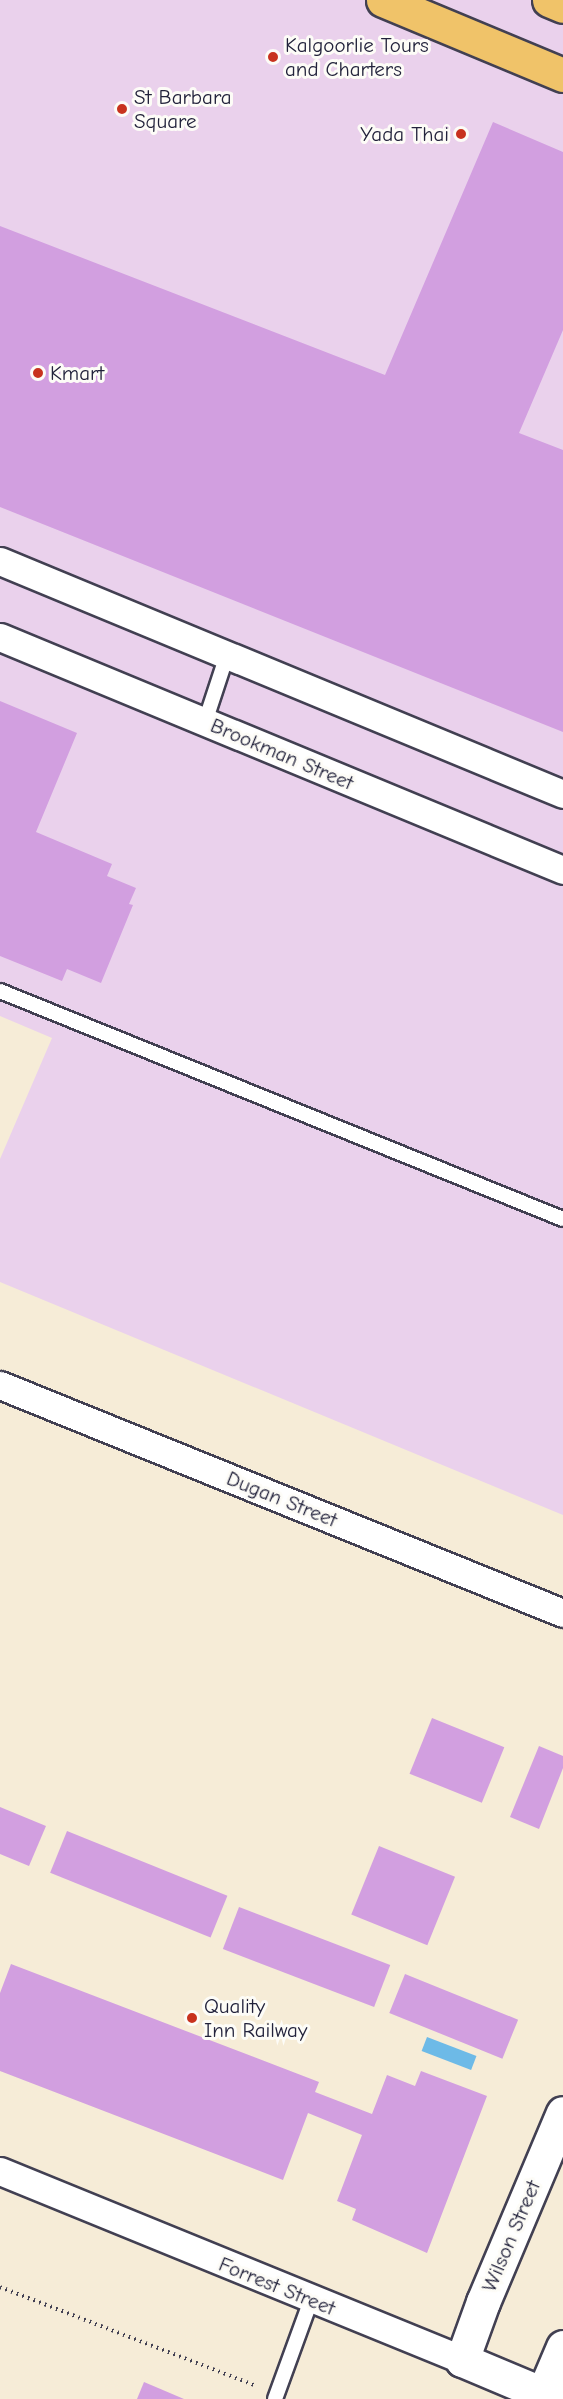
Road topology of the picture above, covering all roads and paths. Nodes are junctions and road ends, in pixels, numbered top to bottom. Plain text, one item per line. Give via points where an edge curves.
1 (383, 0) edge
2 (549, 0) edge
3 (563, 6) edge
4 (563, 75) edge
5 (0, 561) edge
6 (0, 637) edge
7 (227, 655) junction
8 (205, 722) junction
9 (563, 794) edge
10 (563, 870) edge
11 (0, 991) edge
12 (563, 1219) edge
13 (0, 1385) edge
14 (563, 1613) edge
15 (563, 2113) edge
16 (0, 2171) edge
17 (0, 2287) edge
18 (311, 2300) junction
19 (563, 2347) edge
20 (462, 2360) junction
21 (276, 2396) edge
22 (548, 2397) edge

1 - 4 highway
2 - 3 highway
5 - 7 street
6 - 8 street, Brookman Street
7 - 8 lane
7 - 9 street
8 - 10 street, Brookman Street
11 - 12 lane
13 - 14 street, Dugan Street
15 - 20 street, Wilson Street
16 - 18 street, Forrest Street
17 - 21 path
18 - 20 street, Forrest Street
18 - 21 lane
19 - 22 street
20 - 22 street, Forrest Street

